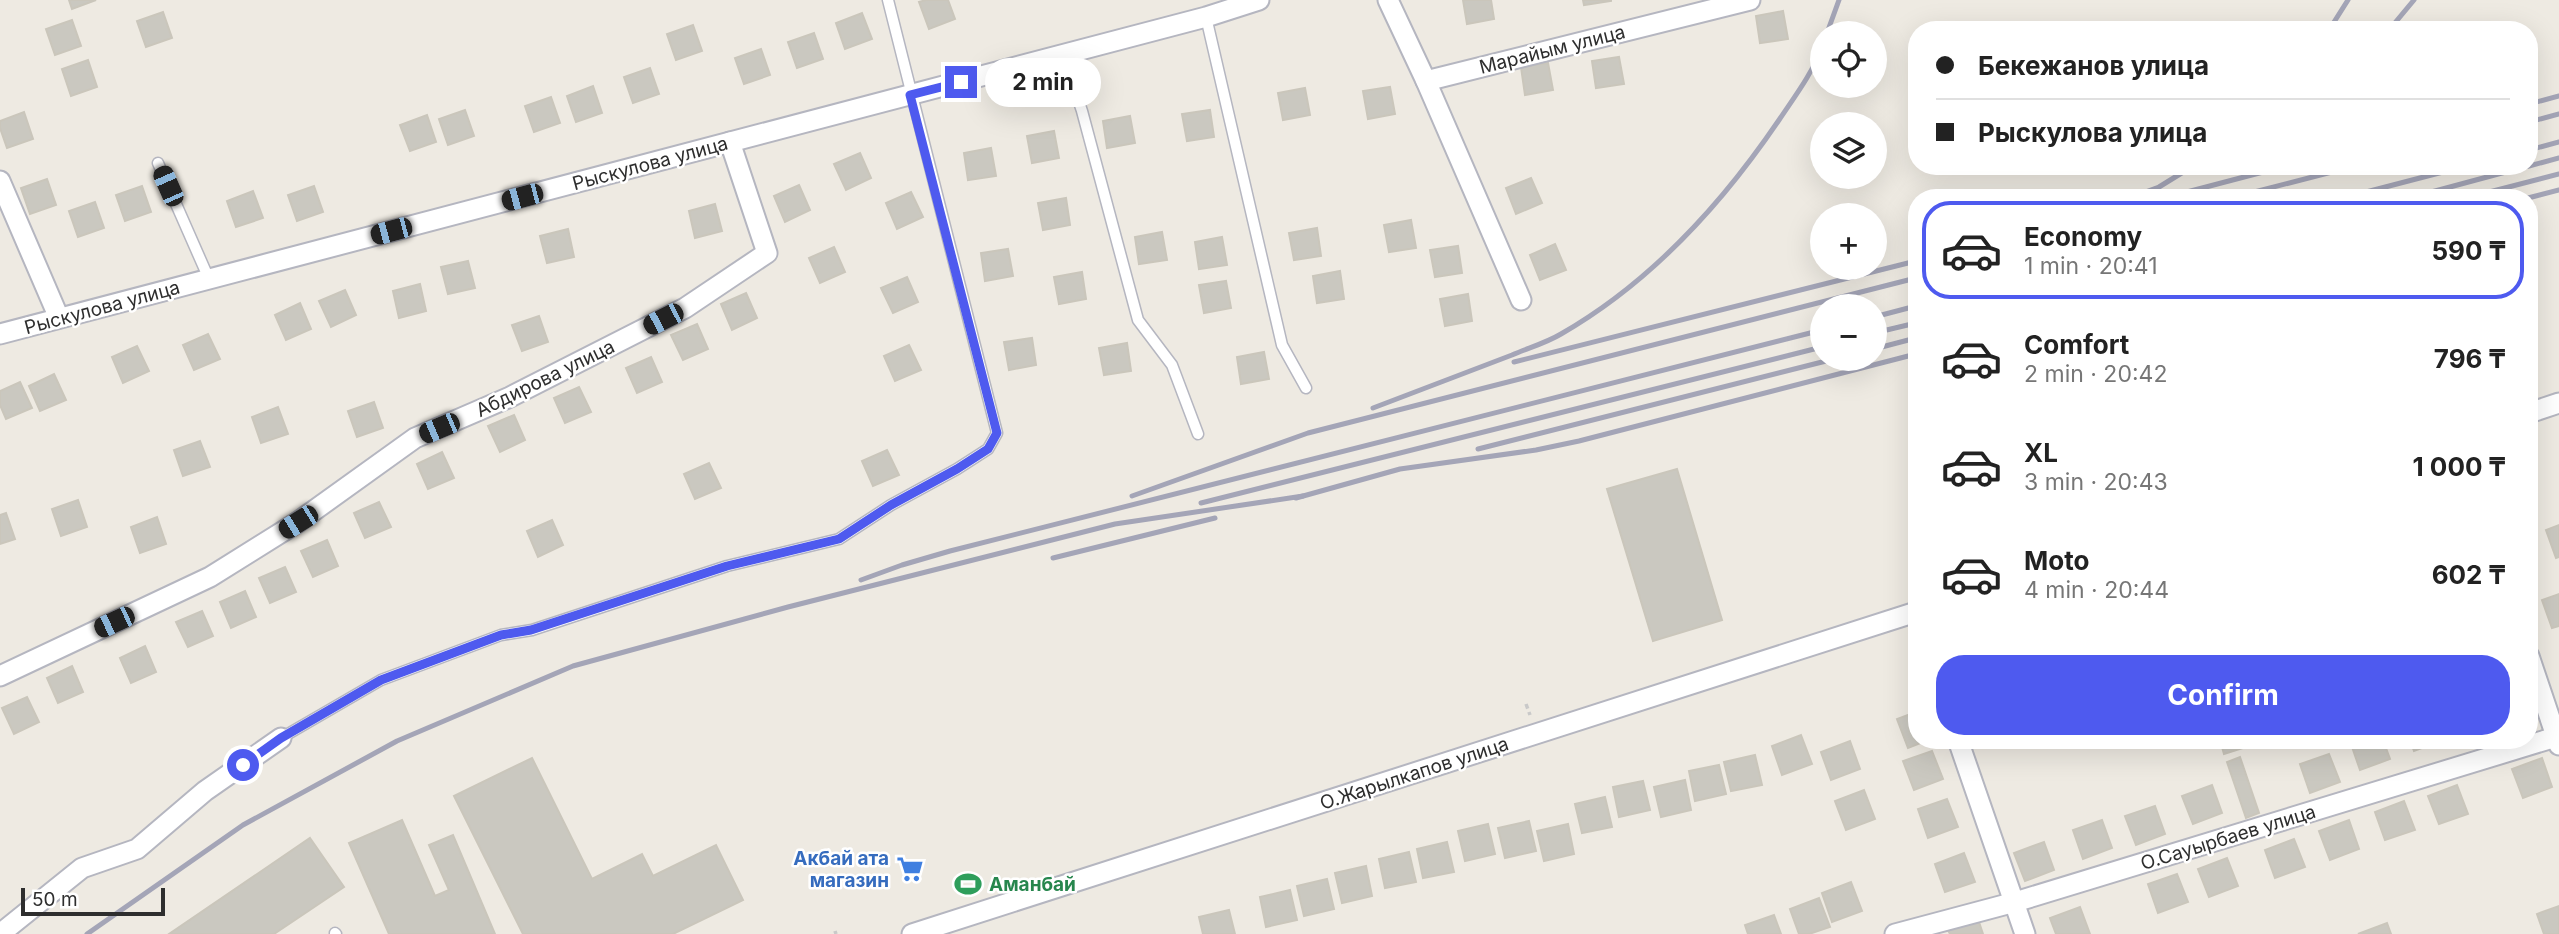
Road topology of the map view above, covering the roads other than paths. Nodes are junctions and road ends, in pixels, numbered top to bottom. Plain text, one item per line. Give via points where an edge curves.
1 (888, 0) edge
2 (1259, 0) edge
3 (1388, 0) edge
4 (1750, 0) edge
5 (1677, 9) edge
6 (1206, 17) junction
7 (1063, 55) junction
8 (1426, 81) junction
9 (910, 95) junction
10 (730, 142) junction
11 (158, 163) dead end
12 (0, 181) edge
13 (209, 279) junction
14 (1521, 300) dead end
15 (59, 318) junction
16 (0, 334) edge
17 (1306, 388) dead end
18 (2559, 403) edge
19 (2538, 410) edge
20 (1198, 434) dead end
21 (1908, 619) edge
22 (0, 676) edge
23 (2538, 682) edge
24 (281, 738) joint
25 (2558, 739) edge
26 (2538, 745) edge
27 (1961, 749) edge
28 (2525, 749) edge
29 (2015, 902) junction
30 (0, 934) edge
31 (912, 934) edge
32 (1895, 934) edge
33 (2025, 934) edge

1 - 9 lane
2 - 6 street, Рыскулова улица
3 - 8 street
4 - 5 street, Марайым улица
5 - 8 street, Марайым улица
6 - 7 street, Рыскулова улица
6 - 17 lane via 1282,345
7 - 9 street, Рыскулова улица
7 - 20 lane via 1138,320 1172,365
8 - 14 street
9 - 10 street, Рыскулова улица
9 - 24 lane via 997,433 988,449 839,539 727,566 531,630 501,635 381,680
10 - 13 street, Рыскулова улица
10 - 22 street, Абдирова улица via 767,253 685,308 510,397 415,438 298,522 210,577
11 - 13 lane
12 - 15 street
13 - 15 street, Рыскулова улица
15 - 16 street, Рыскулова улица
18 - 19 street
21 - 31 street, О.Жарылкапов улица
23 - 25 street
24 - 30 street via 205,791 137,849 82,868
25 - 26 street, О.Сауырбаев улица
27 - 29 street
28 - 29 street, О.Сауырбаев улица
29 - 32 street, О.Сауырбаев улица
29 - 33 street

